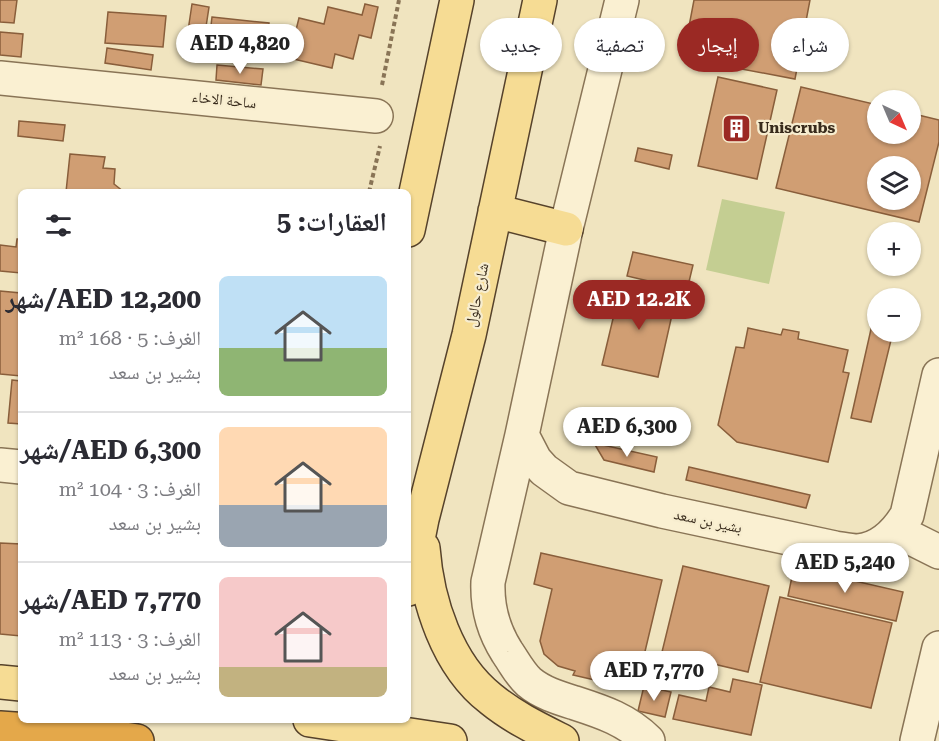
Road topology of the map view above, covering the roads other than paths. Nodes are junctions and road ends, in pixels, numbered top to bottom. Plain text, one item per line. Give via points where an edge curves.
1 (457, 0) edge
2 (540, 0) edge
3 (622, 0) edge
4 (0, 78) edge
5 (376, 116) road end
6 (495, 211) junction
7 (411, 216) edge
8 (566, 229) junction
9 (939, 375) edge
10 (522, 435) junction
11 (0, 465) edge
12 (18, 466) edge
13 (422, 519) junction
14 (897, 531) junction
15 (939, 552) edge
16 (411, 574) edge
17 (939, 648) edge
18 (0, 682) edge
19 (18, 684) edge
20 (302, 723) edge
21 (329, 723) edge
22 (0, 728) edge
23 (381, 731) edge
24 (137, 741) edge
25 (298, 741) edge
26 (450, 741) edge
27 (562, 741) edge
28 (648, 741) edge
29 (917, 741) edge

1 - 7 main road
2 - 6 main road, شارع حالول
3 - 8 street
4 - 5 street, ساحة الاخاء
6 - 8 main road
6 - 13 main road, شارع حالول via 469,336
8 - 10 street
9 - 14 street via 907,515
10 - 14 street, بشير بن سعد via 539,465 569,488 834,548 858,551 881,543
10 - 28 street via 488,582 489,609 499,638 527,680 553,696 617,718
11 - 12 street
13 - 16 main road, شارع حالول
13 - 27 main road via 431,593 450,649 461,667 489,698
14 - 15 street
17 - 29 street
18 - 19 main road
20 - 25 main road
21 - 23 main road
22 - 24 highway
23 - 26 main road

